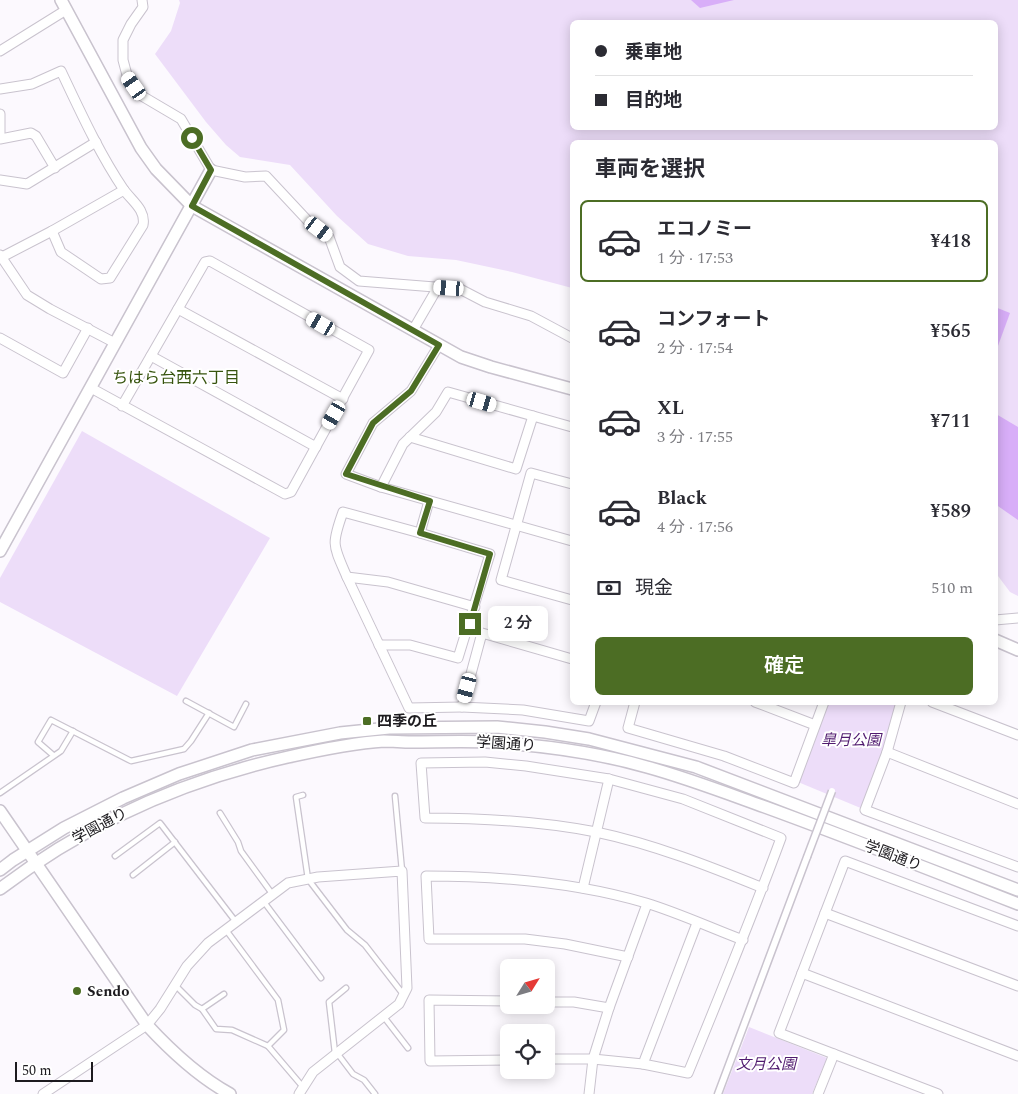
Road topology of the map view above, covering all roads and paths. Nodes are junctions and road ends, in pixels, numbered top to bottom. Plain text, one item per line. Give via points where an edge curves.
1 (142, 0) edge
2 (63, 5) edge
3 (0, 51) edge
4 (0, 88) edge
5 (0, 114) edge
6 (0, 138) edge
7 (96, 142) junction
8 (55, 168) junction
9 (211, 170) junction
10 (0, 180) edge
11 (124, 190) junction
12 (192, 206) junction
13 (52, 231) junction
14 (0, 257) edge
15 (438, 287) junction
16 (178, 309) junction
17 (88, 328) junction
18 (413, 330) junction
19 (570, 337) edge
20 (0, 338) edge
21 (115, 342) junction
22 (439, 345) junction
23 (151, 356) junction
24 (91, 388) junction
25 (570, 388) edge
26 (344, 399) junction
27 (122, 406) junction
28 (533, 416) junction
29 (570, 426) edge
30 (410, 438) junction
31 (316, 447) junction
32 (570, 483) edge
33 (381, 487) junction
34 (430, 501) junction
35 (517, 526) junction
36 (420, 533) junction
37 (570, 540) edge
38 (0, 551) edge
39 (347, 577) junction
40 (570, 599) edge
41 (475, 607) junction
42 (1018, 618) edge
43 (998, 620) edge
44 (998, 641) edge
45 (380, 645) junction
46 (1018, 650) edge
47 (570, 658) edge
48 (186, 701) dead end
49 (246, 704) dead end
50 (595, 705) edge
51 (634, 705) edge
52 (763, 705) edge
53 (823, 705) edge
54 (900, 705) edge
55 (940, 705) edge
56 (462, 707) junction
57 (209, 713) junction
58 (815, 725) junction
59 (73, 731) junction
60 (1018, 735) edge
61 (887, 752) junction
62 (53, 755) junction
63 (609, 779) junction
64 (832, 791) dead end
65 (0, 793) edge
66 (303, 795) dead end
67 (395, 796) dead end
68 (1018, 804) edge
69 (0, 811) edge
70 (220, 813) dead end
71 (596, 832) junction
72 (175, 842) junction
73 (27, 851) junction
74 (115, 856) dead end
75 (35, 864) junction
76 (1018, 867) edge
77 (0, 870) edge
78 (402, 870) junction
79 (132, 876) dead end
80 (308, 879) junction
81 (583, 888) junction
82 (763, 888) junction
83 (0, 889) edge
84 (1018, 890) edge
85 (272, 895) junction
86 (264, 902) junction
87 (646, 904) junction
88 (1018, 904) edge
89 (825, 913) junction
90 (236, 922) junction
91 (697, 923) junction
92 (1018, 926) edge
93 (226, 930) junction
94 (743, 940) junction
95 (628, 957) junction
96 (802, 973) junction
97 (321, 978) dead end
98 (175, 985) junction
99 (1018, 986) edge
100 (346, 988) dead end
101 (224, 994) dead end
102 (404, 996) junction
103 (500, 1001) edge
104 (555, 1002) edge
105 (609, 1008) junction
106 (202, 1009) junction
107 (384, 1016) junction
108 (147, 1025) junction
109 (268, 1046) junction
110 (408, 1048) dead end
111 (336, 1054) junction
112 (834, 1054) junction
113 (1018, 1056) edge
114 (555, 1059) edge
115 (594, 1059) junction
116 (500, 1060) edge
117 (642, 1064) junction
118 (301, 1090) edge
119 (226, 1093) edge
120 (43, 1094) edge
121 (375, 1094) edge
122 (589, 1094) edge
123 (718, 1094) edge
124 (818, 1094) edge
125 (938, 1094) edge

1 - 9 street via 143,7 124,40 127,75 142,96 182,119
2 - 3 street
2 - 12 street via 141,148 156,169
4 - 7 street via 32,84 61,71
5 - 6 street
6 - 8 street via 31,133
7 - 8 street
7 - 11 street
8 - 10 street via 26,184
9 - 12 street
9 - 15 street via 245,177 266,176 308,221 329,238 340,267 359,281
11 - 13 street
11 - 13 street via 144,217 143,225 110,278 101,279 61,252
12 - 18 street
12 - 21 street
13 - 14 street
14 - 17 street via 27,295
15 - 18 street
15 - 19 street via 460,289 485,302 531,316
16 - 23 street
16 - 26 street
16 - 26 street via 205,262 210,261 369,350
17 - 20 street via 63,373
17 - 21 street
18 - 22 street
21 - 24 street
22 - 25 street via 461,358
22 - 33 street via 411,391 373,423 346,474
23 - 27 street
23 - 31 street
24 - 27 street
24 - 38 street
26 - 31 street
27 - 31 street via 285,494 291,492
28 - 29 street
28 - 30 street via 448,392 436,412
28 - 30 street via 516,469
30 - 33 street via 403,444
32 - 35 street via 532,473
33 - 34 street
34 - 35 street
34 - 36 street
35 - 37 street
35 - 40 street via 501,580
36 - 39 street via 343,512 334,536 335,549
36 - 41 street via 490,554
39 - 41 street via 388,582
39 - 45 street
41 - 45 street via 458,658 410,645
42 - 43 street
44 - 46 street
45 - 56 street via 409,708
47 - 56 street via 482,633
48 - 57 lane
49 - 57 lane via 234,727
50 - 56 street via 589,721 523,710
51 - 58 street via 628,728 724,756 794,783
52 - 58 street
53 - 58 street
54 - 61 street
55 - 60 street
57 - 59 lane via 184,749 131,761
59 - 62 lane via 61,751
59 - 62 lane via 51,720 38,742
61 - 68 street
61 - 76 street via 865,810
62 - 65 lane
63 - 71 street
63 - 71 street via 485,762 421,763 424,818 525,822
63 - 82 street via 683,798 781,838
64 - 123 street, bridge
66 - 80 lane via 296,797
67 - 78 lane
69 - 73 street
70 - 85 lane via 241,851
71 - 81 street
71 - 82 street via 686,858
72 - 74 lane via 160,823
72 - 79 lane
72 - 90 lane
73 - 75 street
73 - 77 street, 学園通り
73 - 84 street, 学園通り via 123,798 179,774 252,750 340,733 389,728 496,727 588,739 696,767
75 - 83 street, 学園通り
75 - 88 street, 学園通り via 131,810 184,787 259,763 385,741 456,740 575,750 645,766 810,824
75 - 108 street
78 - 80 street
78 - 102 street via 407,988
80 - 85 street via 288,883
80 - 102 lane
81 - 87 street
81 - 95 street via 528,880 426,876 429,938 525,939
82 - 94 street
85 - 86 street
86 - 90 street
86 - 97 lane
87 - 91 street
87 - 95 street
89 - 92 street via 845,861
89 - 96 street
89 - 99 street
90 - 93 street
91 - 94 street
91 - 117 street
93 - 98 street via 208,943
93 - 109 lane via 278,1000 284,1030
94 - 117 street via 688,1073
95 - 105 street
96 - 112 street via 779,1033
96 - 113 street
98 - 106 lane
98 - 108 street
100 - 111 lane via 329,1002
101 - 106 lane
102 - 107 street
103 - 116 street via 429,1000 430,1061
104 - 105 street
105 - 115 street
106 - 109 lane via 216,1028 232,1030
107 - 110 lane
107 - 111 street
108 - 119 street via 187,1063
108 - 120 street
109 - 118 lane
111 - 118 street via 313,1072
111 - 121 lane
112 - 124 street
112 - 125 street
114 - 115 street
115 - 117 street
115 - 122 street

